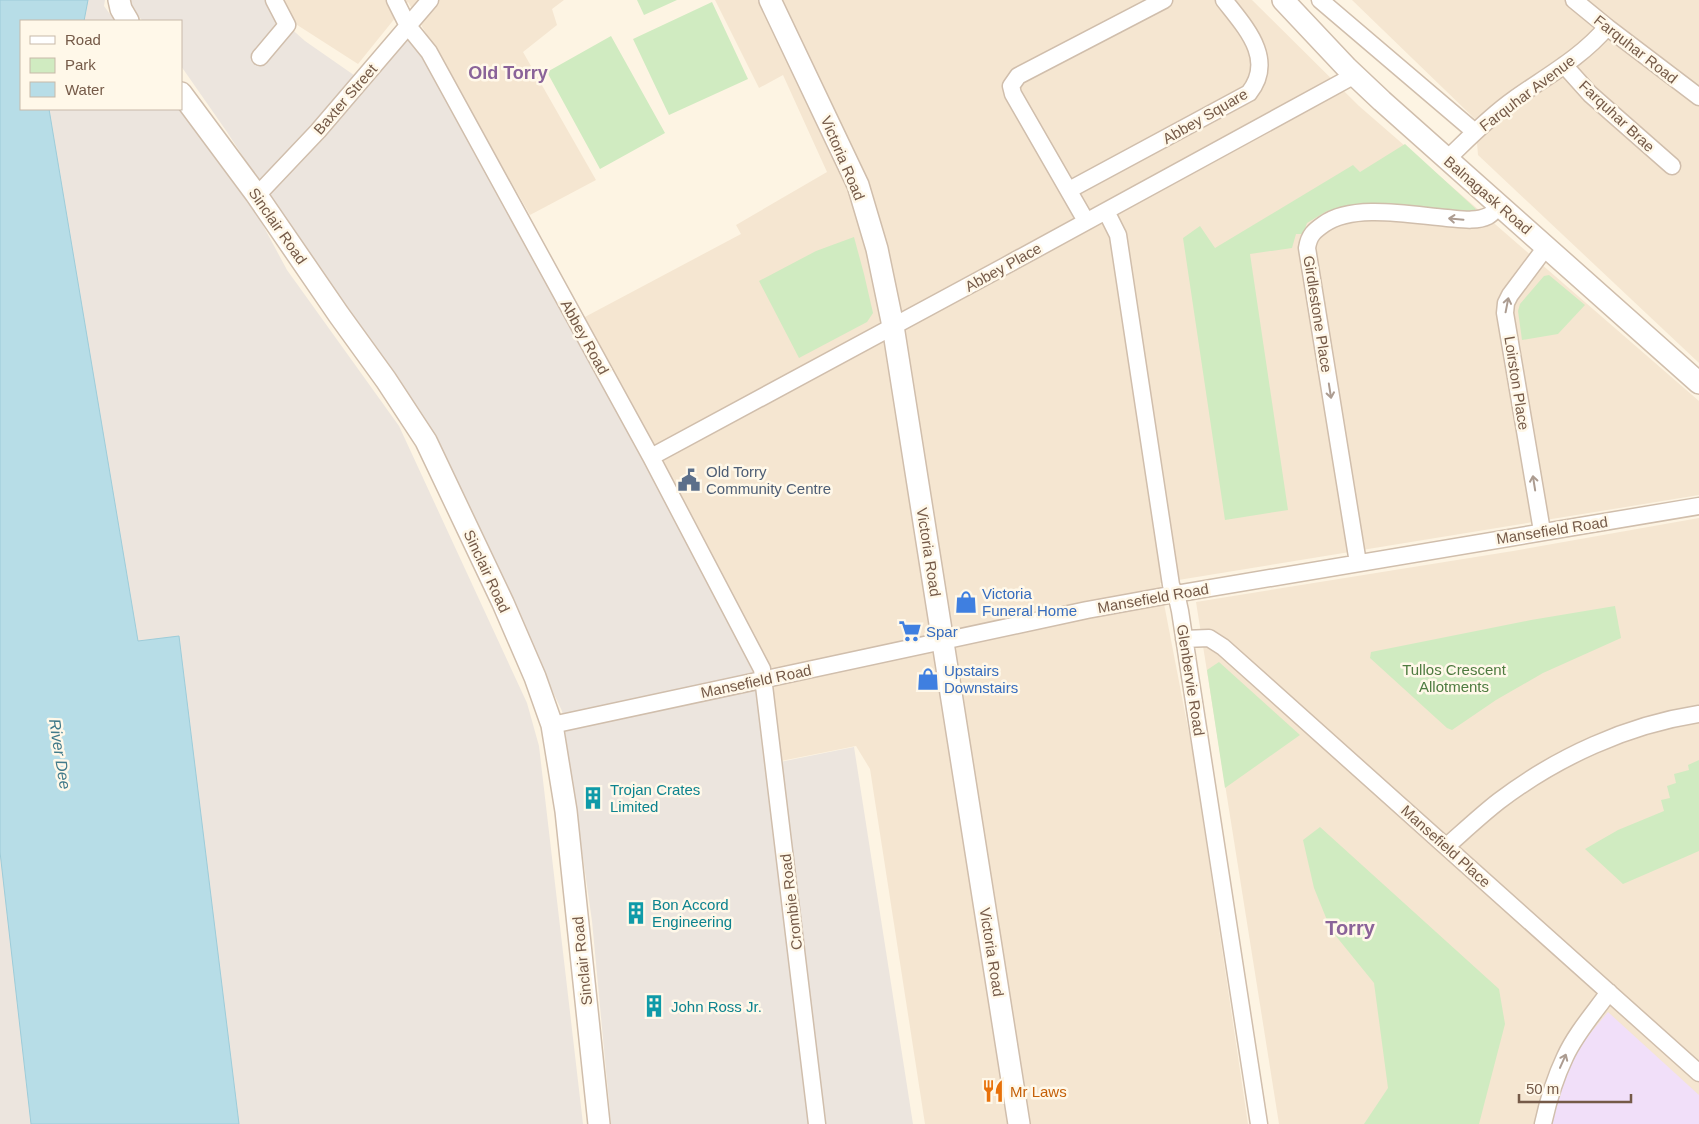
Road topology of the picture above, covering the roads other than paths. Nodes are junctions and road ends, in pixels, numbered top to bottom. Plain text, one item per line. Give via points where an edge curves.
1 (119, 0) edge
2 (274, 0) edge
3 (394, 0) edge
4 (430, 0) edge
5 (770, 0) edge
6 (1164, 0) edge
7 (1224, 0) edge
8 (1283, 0) edge
9 (1320, 0) edge
10 (1574, 0) edge
11 (127, 20) edge
12 (408, 26) junction
13 (1607, 27) junction
14 (260, 57) dead end
15 (1564, 65) junction
16 (1355, 75) junction
17 (182, 95) edge
18 (1699, 97) edge
19 (1475, 132) junction
20 (1447, 159) junction
21 (1672, 166) dead end
22 (1069, 190) junction
23 (256, 194) junction
24 (1500, 205) junction
25 (1106, 211) junction
26 (1086, 221) junction
27 (1546, 247) junction
28 (893, 326) junction
29 (1699, 383) edge
30 (651, 457) junction
31 (1699, 506) edge
32 (1542, 531) junction
33 (1358, 563) junction
34 (1175, 594) junction
35 (1184, 638) junction
36 (943, 641) junction
37 (765, 680) junction
38 (1699, 714) edge
39 (552, 725) junction
40 (1447, 846) junction
41 (1609, 992) junction
42 (1699, 1073) edge
43 (599, 1124) edge
44 (817, 1124) edge
45 (1019, 1124) edge
46 (1259, 1124) edge
47 (1543, 1124) edge

1 - 11 street
2 - 14 street via 287,25
3 - 12 street, Abbey Road
4 - 12 street, Baxter Street
5 - 28 street, Victoria Road via 858,185 877,249
6 - 22 street via 1018,76 1011,86
7 - 22 street, Abbey Square via 1257,47 1258,79 1249,93
8 - 16 street, Balnagask Road
9 - 19 street
10 - 13 street, Farquhar Road
12 - 23 street, Baxter Street via 318,131
12 - 30 street, Abbey Road via 429,52
13 - 15 street, Farquhar Avenue via 1595,41
13 - 18 street, Farquhar Road
15 - 19 street, Farquhar Avenue via 1510,102
15 - 21 street, Farquhar Brae via 1590,94
16 - 20 street, Balnagask Road
16 - 25 street, Abbey Place
17 - 23 street, Sinclair Road
19 - 20 street, Farquhar Avenue
20 - 24 street, Balnagask Road
22 - 26 street
23 - 39 street, Sinclair Road via 426,441 503,603
24 - 27 street, Balnagask Road
24 -> 33 street, Girdlestone Place via 1489,216 1471,220 1376,212 1348,214 1329,220 1312,232 1308,239
25 - 26 street, Abbey Place
25 - 34 street, Glenbervie Road via 1118,235 1171,586
26 - 28 street, Abbey Place
27 - 29 street, Balnagask Road
32 -> 27 street, Loirston Place via 1505,313 1510,294
28 - 30 street, Abbey Place
28 - 36 street, Victoria Road
30 - 37 street, Abbey Road
31 - 32 street, Mansefield Road
32 - 33 street, Mansefield Road
33 - 34 street, Mansefield Road
34 - 35 street, Glenbervie Road
34 - 36 street, Mansefield Road
35 - 40 street, Mansefield Place via 1208,638 1223,647
35 - 46 street, Glenbervie Road
36 - 37 street, Mansefield Road
36 - 45 street, Victoria Road
37 - 39 street, Mansefield Road
37 - 44 street, Crombie Road
38 - 40 street via 1625,732 1554,765 1498,801
39 - 43 street, Sinclair Road via 566,811
40 - 41 street, Mansefield Place
41 - 42 street, Mansefield Place
47 -> 41 street via 1565,1055

